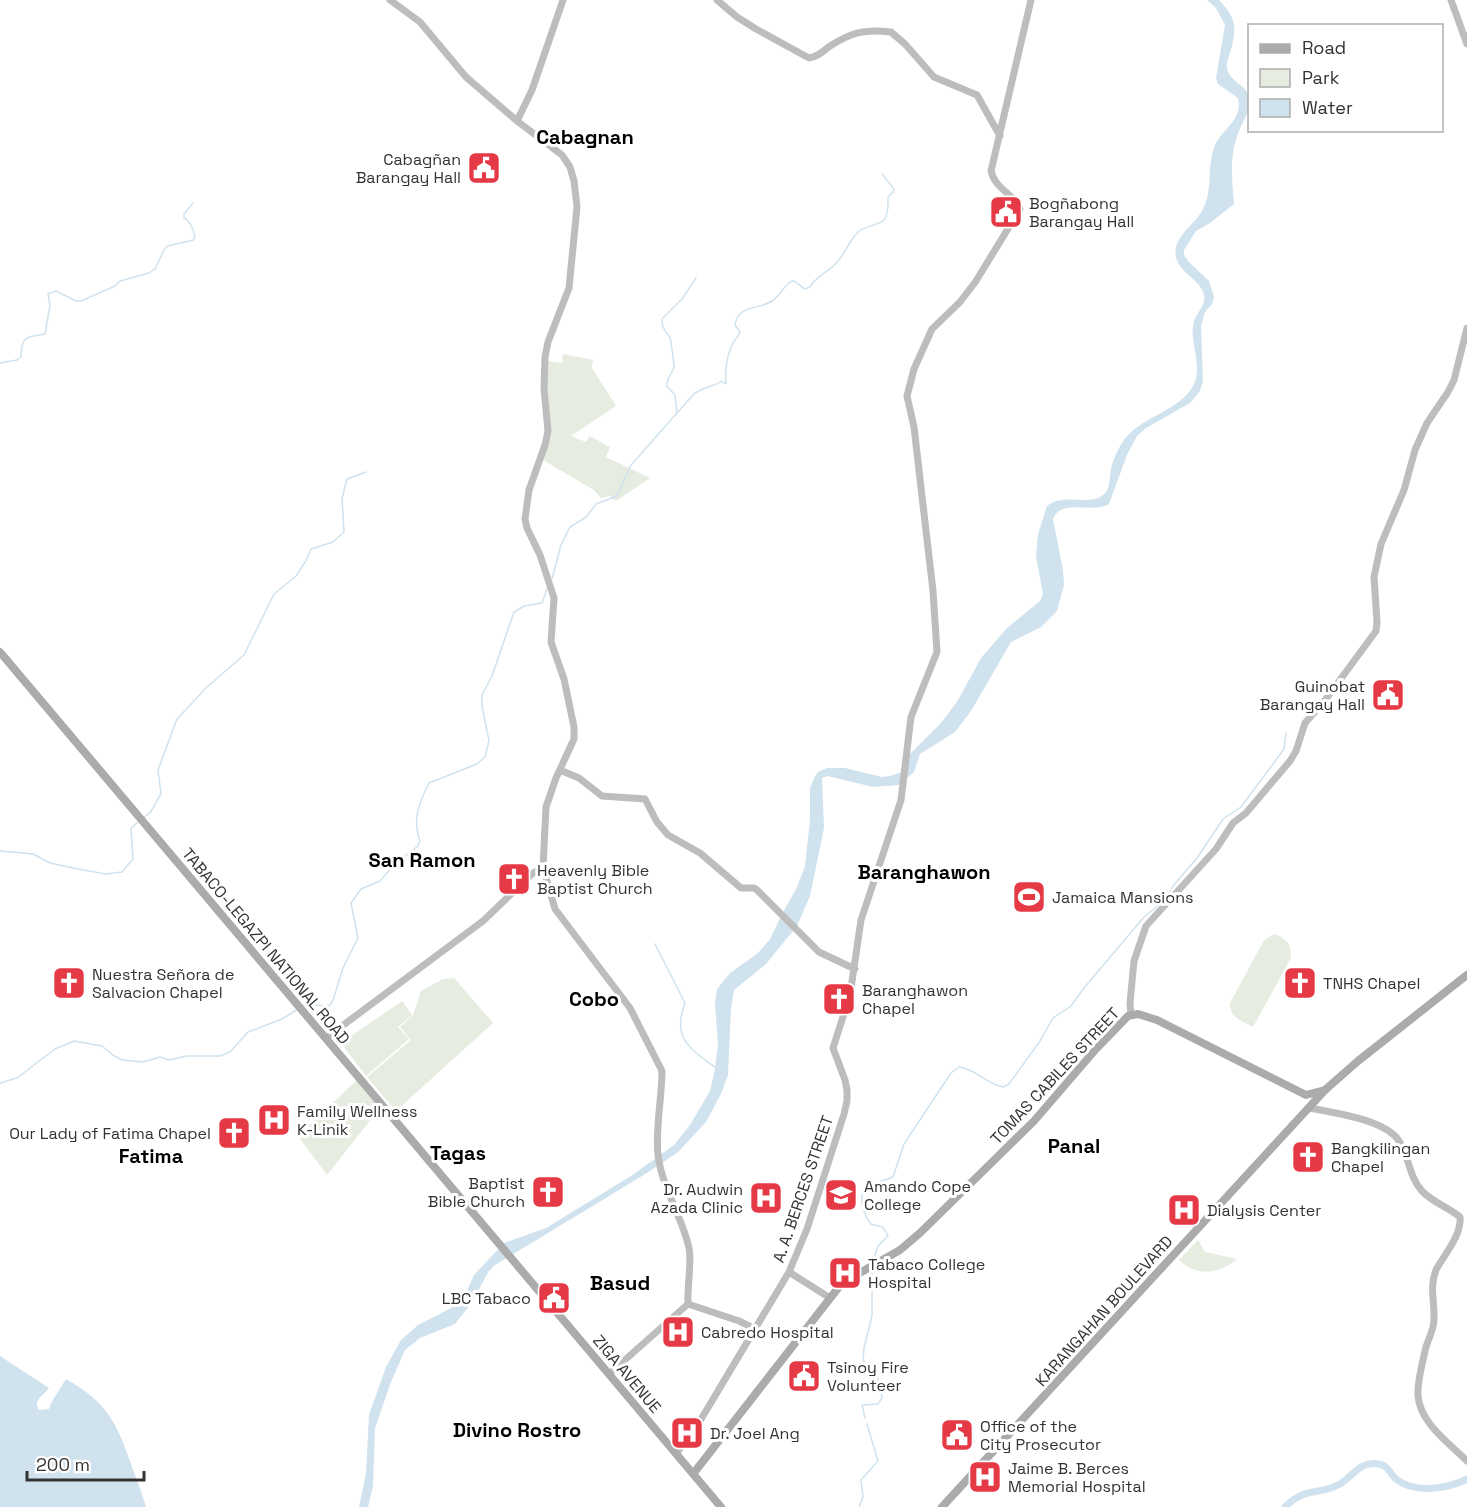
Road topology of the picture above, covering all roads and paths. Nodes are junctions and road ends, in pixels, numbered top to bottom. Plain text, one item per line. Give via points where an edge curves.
1 (390, 0) edge
2 (563, 0) edge
3 (717, 0) edge
4 (1031, 0) edge
5 (1451, 0) edge
6 (1467, 44) edge
7 (517, 121) junction
8 (1000, 136) junction
9 (1467, 328) edge
10 (0, 652) edge
11 (560, 770) junction
12 (543, 867) junction
13 (855, 969) junction
14 (1467, 975) edge
15 (1131, 1015) junction
16 (326, 1038) junction
17 (1325, 1090) junction
18 (1306, 1095) junction
19 (1310, 1108) junction
20 (512, 1258) joint
21 (789, 1272) junction
22 (830, 1298) junction
23 (688, 1304) junction
24 (755, 1329) junction
25 (609, 1374) junction
26 (676, 1454) junction
27 (1467, 1461) edge
28 (693, 1474) junction
29 (721, 1507) edge
30 (942, 1507) edge

1 - 7 street via 420,22 466,77
2 - 7 street via 532,90
3 - 8 street via 747,23 809,58 856,32 891,32 934,77 976,96
4 - 8 street
5 - 6 street
7 - 11 street via 562,155 570,167 578,207 568,288 545,357 548,431 529,490 525,519 552,590 551,642 564,679 573,727 574,739
8 - 13 street via 992,177 1020,209 976,281 932,329 907,396 914,427 938,641 911,717 898,812 861,920
9 - 15 street via 1454,380 1427,423 1381,544 1374,577 1376,631 1305,723 1286,767 1146,926 1134,961
10 - 16 main road, TABACO-LEGAZPI NATIONAL ROAD
11 - 12 street via 545,815
11 - 13 street via 579,778 602,796 647,800 668,835 700,853 741,888 757,890 819,952
12 - 16 street via 483,921
12 - 23 street via 558,914 630,1008 662,1071 657,1153 689,1248
13 - 21 street, A. A. BERCES STREET via 833,1048 845,1080 847,1101 816,1204
14 - 17 main road, KARANGAHAN BOULEVARD
15 - 18 main road, TOMAS CABILES STREET via 1142,1014 1157,1020
15 - 22 main road, TOMAS CABILES STREET via 1096,1049 1039,1117 916,1237 842,1282
16 - 20 main road, TABACO-LEGAZPI NATIONAL ROAD
17 - 18 main road
17 - 19 main road, KARANGAHAN BOULEVARD
18 - 19 main road
19 - 27 street via 1381,1126 1399,1140 1421,1191 1460,1216 1453,1243 1432,1287 1434,1320 1418,1397 1432,1425
19 - 30 main road, KARANGAHAN BOULEVARD
20 - 25 main road, ZIGA AVENUE
21 - 22 street
21 - 24 street, A. A. BERCES STREET
22 - 28 main road, TOMAS CABILES STREET
23 - 24 street
23 - 25 street
24 - 26 street, A. A. BERCES STREET
25 - 26 main road, ZIGA AVENUE
26 - 28 main road, ZIGA AVENUE
28 - 29 main road, ZIGA AVENUE

